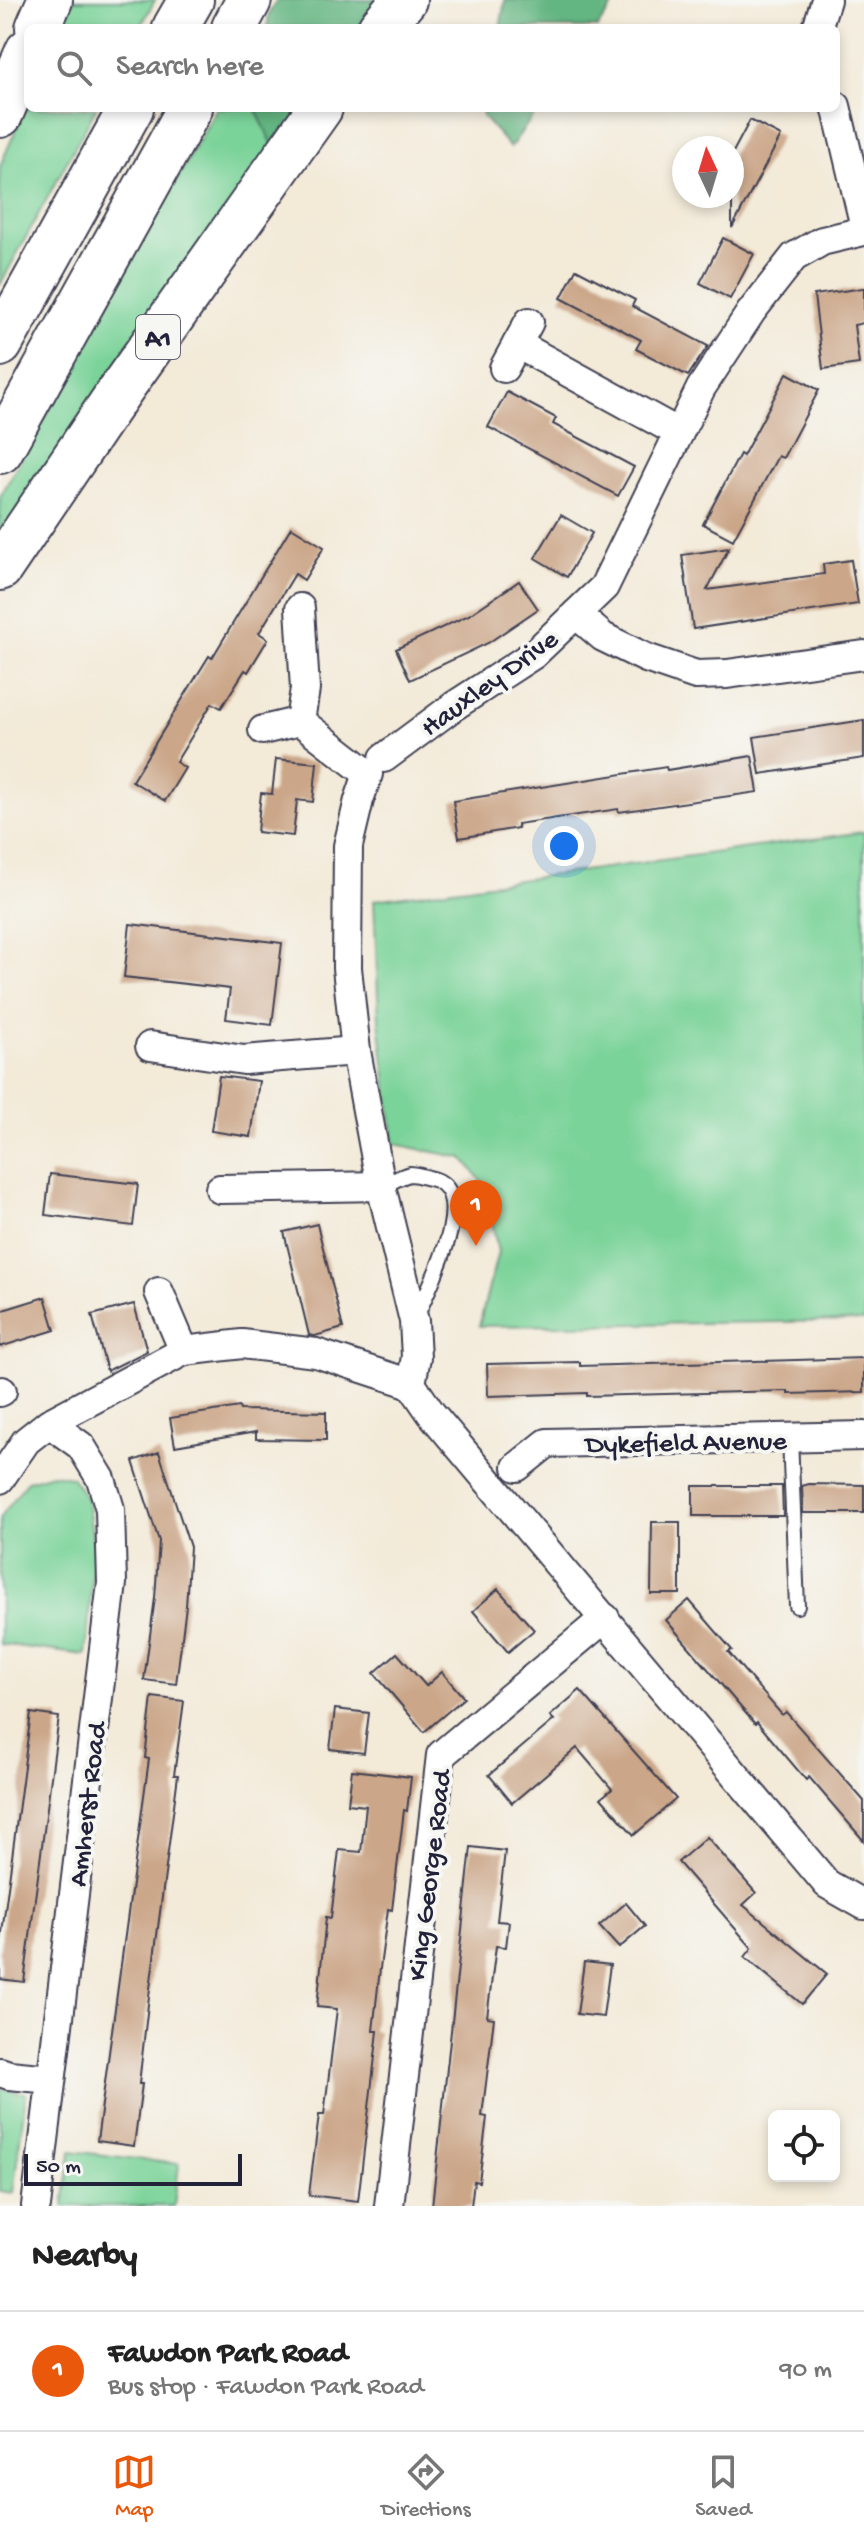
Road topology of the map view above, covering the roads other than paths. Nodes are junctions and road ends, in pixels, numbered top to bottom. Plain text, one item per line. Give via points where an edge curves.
1 (50, 0) edge
2 (191, 0) edge
3 (249, 0) edge
4 (404, 0) edge
5 (826, 0) edge
6 (40, 24) edge
7 (177, 24) edge
8 (236, 24) edge
9 (383, 24) edge
10 (818, 24) edge
11 (24, 60) edge
12 (129, 112) edge
13 (188, 112) edge
14 (317, 112) edge
15 (837, 112) edge
16 (0, 115) edge
17 (864, 223) edge
18 (864, 231) edge
19 (0, 344) edge
20 (517, 345) dead end
21 (679, 433) junction
22 (0, 451) edge
23 (0, 568) edge
24 (300, 608) dead end
25 (576, 614) junction
26 (864, 655) edge
27 (300, 721) junction
28 (263, 730) dead end
29 (376, 766) junction
30 (150, 1046) dead end
31 (356, 1051) junction
32 (381, 1186) junction
33 (220, 1189) dead end
34 (159, 1292) dead end
35 (414, 1321) junction
36 (184, 1351) junction
37 (411, 1384) junction
38 (49, 1423) junction
39 (864, 1436) edge
40 (790, 1438) junction
41 (517, 1467) dead end
42 (0, 1479) edge
43 (797, 1606) dead end
44 (605, 1618) junction
45 (864, 1905) edge
46 (0, 2072) edge
47 (51, 2079) junction
48 (36, 2206) edge
49 (389, 2206) edge

1 - 6 highway
2 - 7 highway
3 - 8 highway
4 - 9 highway
5 - 10 street
11 - 16 highway
12 - 19 highway
13 - 22 highway
14 - 23 highway, A1
15 - 17 street
18 - 21 street, Hauxley Drive via 822,241 794,257 701,388
20 - 21 street
21 - 25 street, Hauxley Drive via 604,587
24 - 27 street via 305,689
25 - 26 street via 603,637 696,675
25 - 29 street, Hauxley Drive via 534,654
27 - 28 street
27 - 29 street
29 - 31 street via 359,800 348,846 347,968
30 - 31 street via 244,1060
31 - 32 street
32 - 33 street
32 - 35 street
32 - 35 lane via 411,1174 439,1180 449,1189 451,1230
34 - 36 street
35 - 37 street
36 - 37 street via 242,1344 316,1353
36 - 38 street
37 - 44 street
38 - 42 street via 26,1441
38 - 47 street, Amherst Road via 81,1446 101,1479 110,1509 112,1583
39 - 40 street, Dykefield Avenue
40 - 41 street, Dykefield Avenue via 547,1443
40 - 43 lane
44 - 45 street via 827,1884
44 - 49 street, King George Road via 441,1755
46 - 47 street
47 - 48 street, Amherst Road

